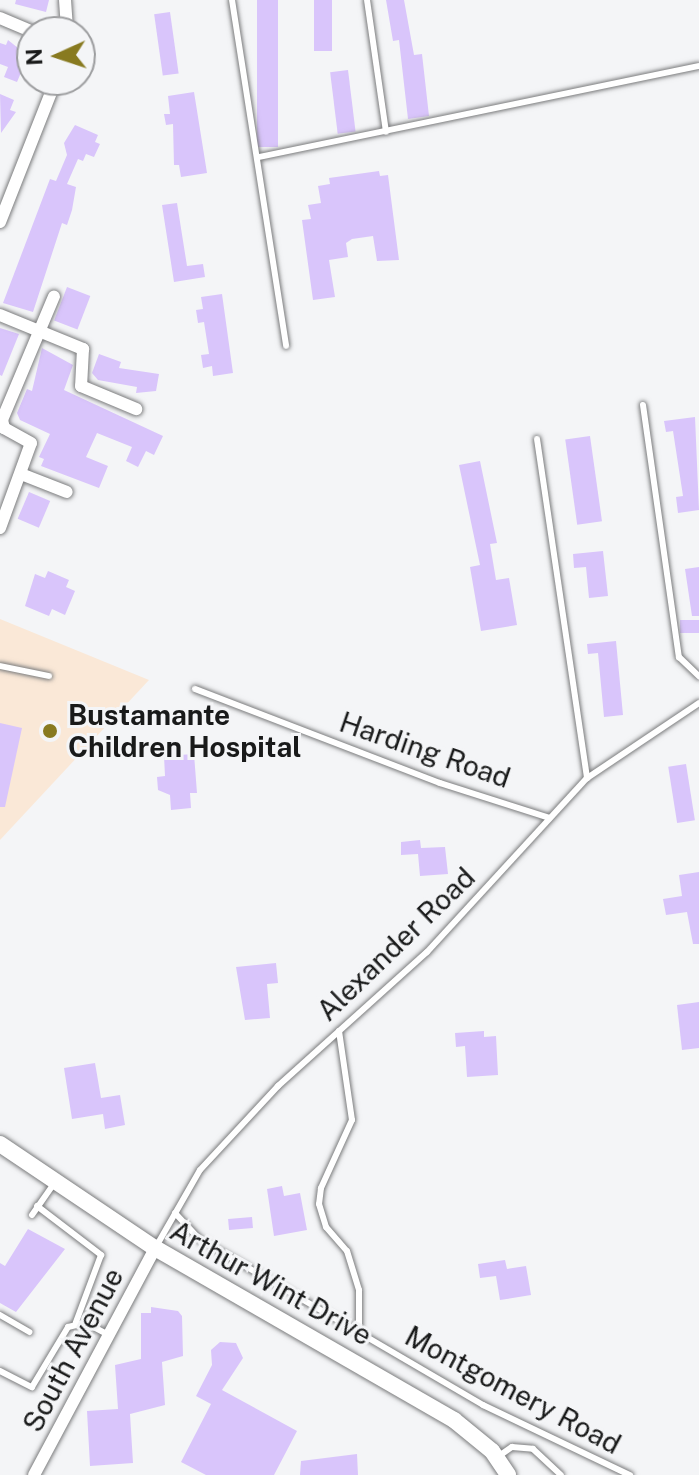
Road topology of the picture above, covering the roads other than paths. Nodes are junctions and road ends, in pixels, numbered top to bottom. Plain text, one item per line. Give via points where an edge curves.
1 (232, 0) edge
2 (367, 0) edge
3 (699, 66) edge
4 (50, 96) edge
5 (386, 132) junction
6 (259, 157) junction
7 (1, 216) edge
8 (54, 296) dead end
9 (0, 315) edge
10 (40, 331) junction
11 (286, 346) dead end
12 (643, 405) dead end
13 (136, 409) dead end
14 (537, 439) dead end
15 (21, 474) junction
16 (67, 492) dead end
17 (0, 528) edge
18 (0, 666) edge
19 (49, 676) dead end
20 (699, 676) edge
21 (195, 689) dead end
22 (699, 703) edge
23 (587, 778) junction
24 (550, 818) junction
25 (339, 1031) junction
26 (0, 1144) edge
27 (56, 1181) junction
28 (37, 1206) junction
29 (175, 1213) junction
30 (32, 1215) dead end
31 (155, 1248) junction
32 (0, 1315) edge
33 (76, 1322) junction
34 (29, 1332) dead end
35 (359, 1332) junction
36 (109, 1335) junction
37 (0, 1371) edge
38 (496, 1457) junction
39 (34, 1475) edge
40 (508, 1475) edge
41 (561, 1475) edge
42 (630, 1475) edge

1 - 6 lane
2 - 5 lane
3 - 5 lane
4 - 7 street
5 - 6 lane
6 - 11 lane
8 - 10 street
9 - 10 street
10 - 13 street via 85,351 83,388
10 - 15 street via 1,422 31,440
12 - 20 lane via 679,657
14 - 23 lane
15 - 16 street
15 - 17 street
18 - 19 lane
21 - 24 lane, Harding Road via 440,783
22 - 23 lane, Alexander Road
23 - 24 lane, Alexander Road
24 - 25 lane, Alexander Road via 427,952
25 - 29 lane, Alexander Road via 278,1086 200,1170
25 - 35 lane via 352,1120 319,1204 326,1227 347,1251 355,1277
26 - 27 main road, Arthur Wint Drive
27 - 28 lane
27 - 31 main road, Arthur Wint Drive
28 - 30 lane
28 - 33 lane via 101,1255
29 - 31 lane, Alexander Road
29 - 35 lane, Montgomery Road via 199,1239
31 - 36 street, South Avenue
31 - 38 main road, Arthur Wint Drive via 398,1384 454,1420
32 - 34 lane
33 - 36 lane
33 - 37 lane via 68,1327 36,1385 26,1386
35 - 42 lane, Montgomery Road via 483,1405
36 - 39 street, South Avenue
38 - 40 main road, Arthur Wint Drive
38 - 41 lane via 512,1447 533,1449

